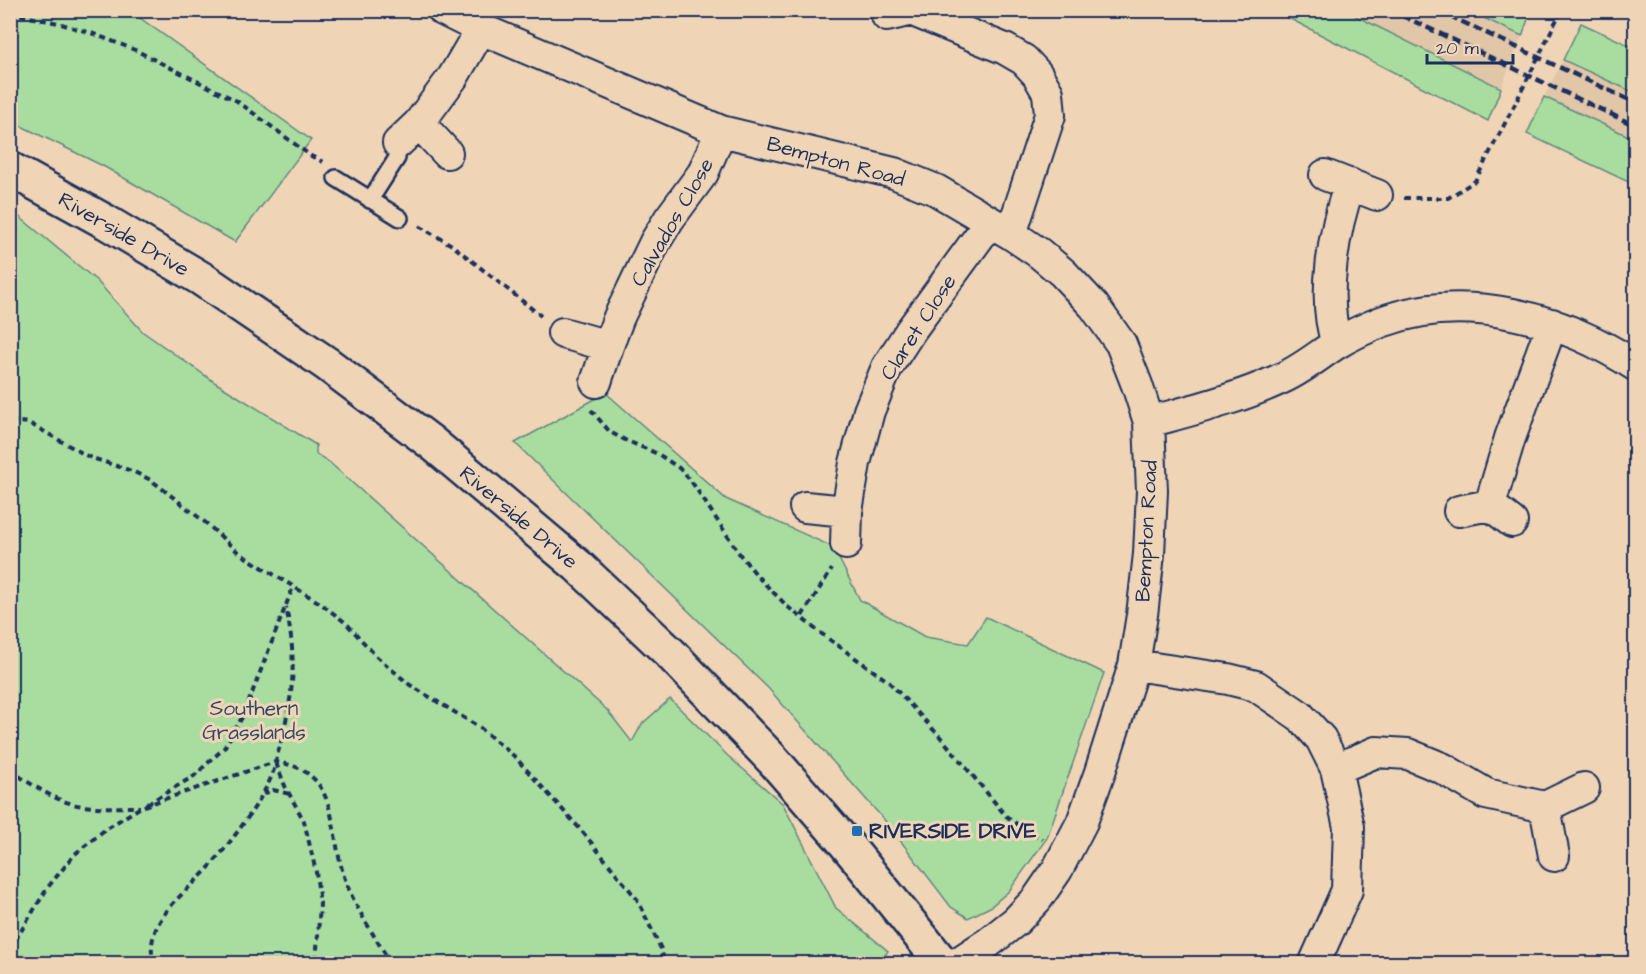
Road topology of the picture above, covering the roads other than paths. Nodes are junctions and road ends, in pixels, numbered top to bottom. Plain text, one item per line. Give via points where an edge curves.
1 (443, 10) edge
2 (904, 12) edge
3 (481, 29) junction
4 (419, 123) junction
5 (722, 131) junction
6 (398, 143) joint
7 (447, 153) dead end
8 (10, 169) edge
9 (336, 178) road end
10 (1377, 195) road end
11 (370, 200) junction
12 (400, 218) road end
13 (1000, 228) junction
14 (1552, 324) junction
15 (563, 333) road end
16 (1337, 343) junction
17 (608, 346) junction
18 (1635, 366) edge
19 (596, 382) road end
20 (1149, 422) junction
21 (805, 507) dead end
22 (847, 511) junction
23 (1459, 511) dead end
24 (846, 544) road end
25 (1134, 665) junction
26 (1336, 769) junction
27 (1584, 788) dead end
28 (1545, 807) junction
29 (1554, 856) dead end
30 (943, 963) edge
31 (956, 963) edge
32 (1314, 963) edge

1 - 3 street, Bempton Road
2 - 13 street, Claret Close via 1005,49 1024,60 1048,93 1050,115
3 - 4 street via 453,77
3 - 5 street, Bempton Road
4 - 6 street
4 - 7 street
5 - 13 street, Bempton Road via 894,173 936,190
5 - 17 street, Calvados Close via 702,173 655,242
6 - 11 lane via 397,158
8 - 30 street, Riverside Drive via 202,279 327,364 432,443 578,566 670,653 773,760
9 - 11 lane
10 - 16 street via 1337,180 1340,211 1330,286 1332,330
11 - 12 lane
13 - 20 street, Bempton Road via 1063,273 1094,306 1121,344
13 - 22 street, Claret Close via 911,330 887,367 869,411
14 - 16 street via 1504,311 1422,311 1381,322
14 - 18 street via 1614,352
14 - 23 street via 1509,438 1501,513
15 - 17 street
16 - 20 street via 1277,381
17 - 19 street, Calvados Close
20 - 25 street, Bempton Road via 1149,554
21 - 22 street
22 - 24 street, Claret Close
25 - 26 street via 1256,686 1300,716 1321,739
25 - 31 street, Bempton Road via 1082,822 1057,870 1016,921
26 - 28 street via 1376,752 1408,754 1442,768 1486,794
26 - 32 street via 1349,827 1347,890
27 - 28 street
28 - 29 street

